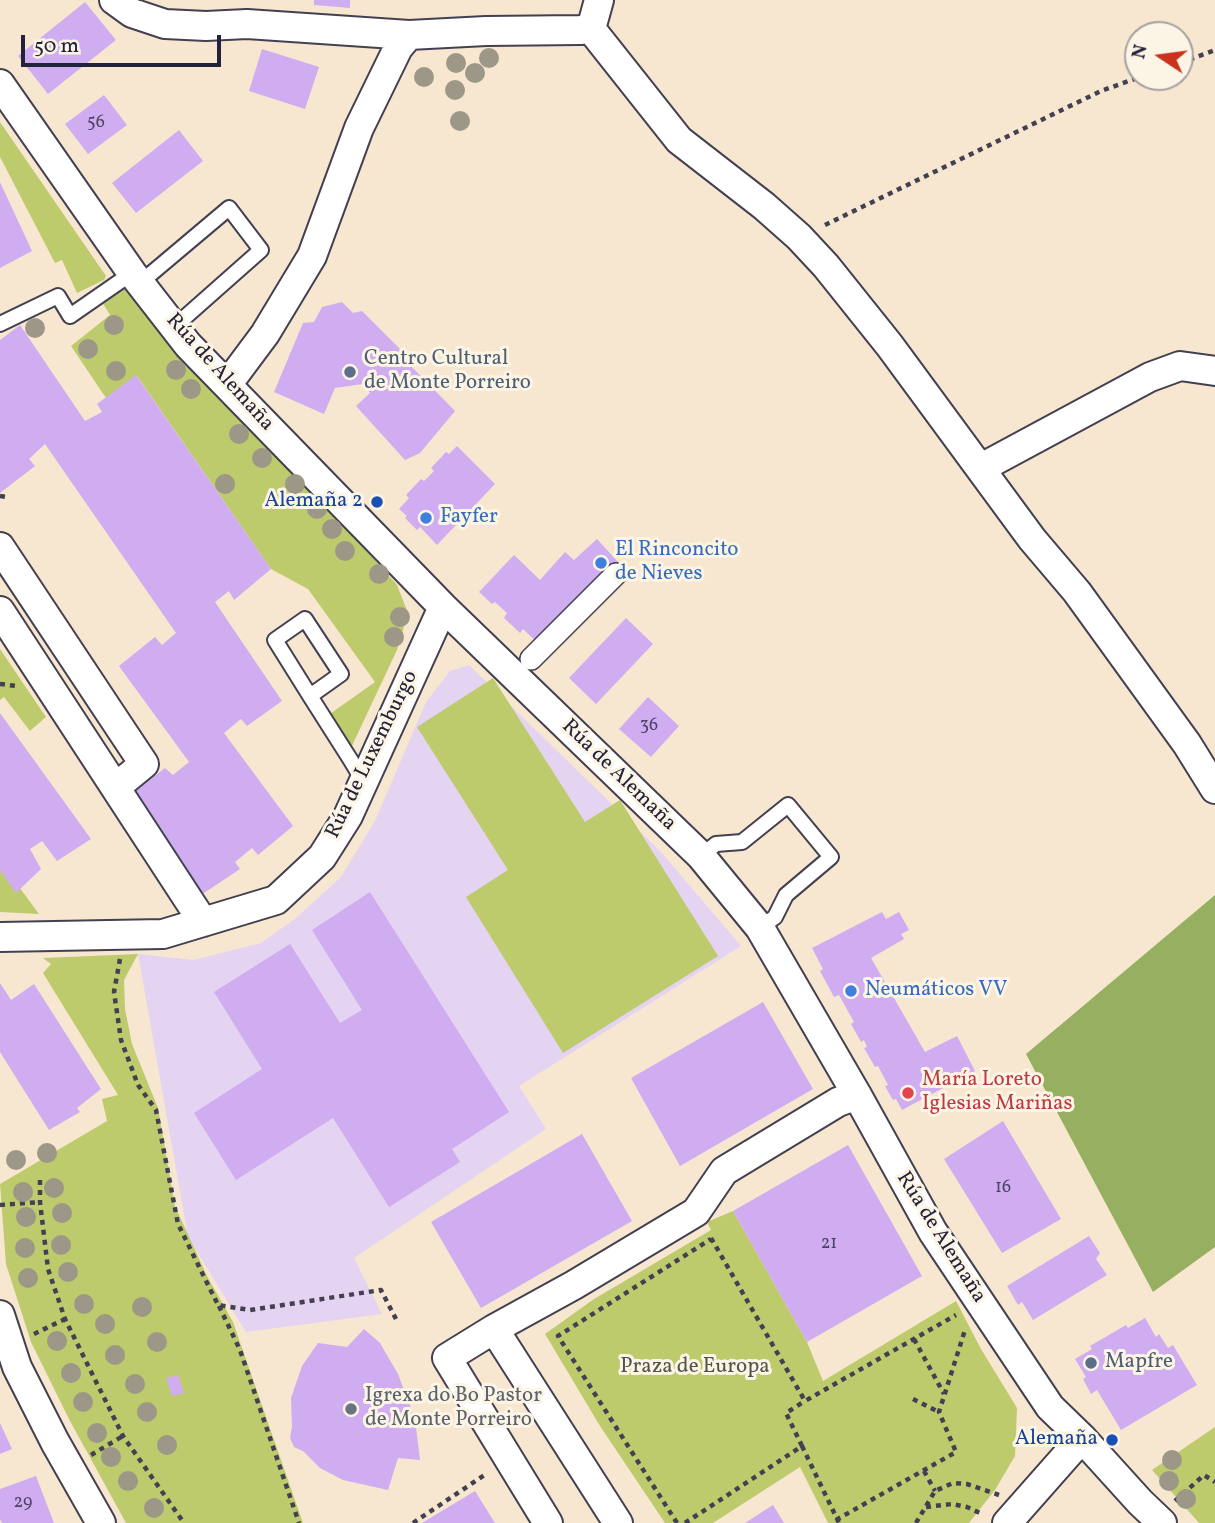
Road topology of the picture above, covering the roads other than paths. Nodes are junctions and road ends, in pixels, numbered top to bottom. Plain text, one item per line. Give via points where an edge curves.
1 (114, 0) edge
2 (599, 0) edge
3 (591, 29) junction
4 (409, 35) junction
5 (0, 84) edge
6 (136, 278) junction
7 (0, 324) edge
8 (174, 327) junction
9 (1215, 370) edge
10 (227, 385) junction
11 (981, 468) junction
12 (0, 547) edge
13 (616, 574) dead end
14 (443, 607) junction
15 (0, 611) edge
16 (531, 659) dead end
17 (310, 696) junction
18 (364, 782) junction
19 (116, 787) junction
20 (1215, 789) edge
21 (701, 856) junction
22 (203, 922) junction
23 (760, 928) junction
24 (0, 937) edge
25 (857, 1095) junction
26 (0, 1315) edge
27 (494, 1328) junction
28 (1082, 1438) junction
29 (998, 1512) edge
30 (1168, 1512) edge
31 (102, 1523) edge
32 (548, 1523) edge
33 (618, 1523) edge

1 - 4 street via 132,13 165,24 247,24
2 - 3 street
3 - 4 street
3 - 11 street via 679,140 764,206 826,266
4 - 10 street via 398,48 359,128 312,256 265,334
5 - 6 street, Rúa de Alemaña
6 - 7 lane via 70,316 58,296
6 - 8 street, Rúa de Alemaña
6 - 8 lane via 229,208 261,250
8 - 10 street, Rúa de Alemaña
9 - 11 street via 1180,366 1150,377
10 - 14 street, Rúa de Alemaña
11 - 20 street via 1085,603
12 - 19 street via 144,764
13 - 16 street
14 - 18 street, Rúa de Luxemburgo
14 - 21 street, Rúa de Alemaña
15 - 19 street
17 - 17 lane via 275,640 305,619 341,674
17 - 18 lane
18 - 22 street, Rúa de Luxemburgo via 322,857 276,900
19 - 22 street
21 - 23 street, Rúa de Alemaña
21 - 23 lane via 716,844 741,842 788,805 831,857 786,895 775,917
22 - 24 street, Rúa de Luxemburgo via 163,934
23 - 25 street, Rúa de Alemaña
25 - 27 street via 724,1171 696,1212
25 - 28 street, Rúa de Alemaña via 933,1232 1050,1407
26 - 31 street via 18,1367
27 - 32 street via 447,1358
27 - 33 street
28 - 29 street
28 - 30 street, Rúa de Alemaña via 1140,1502

